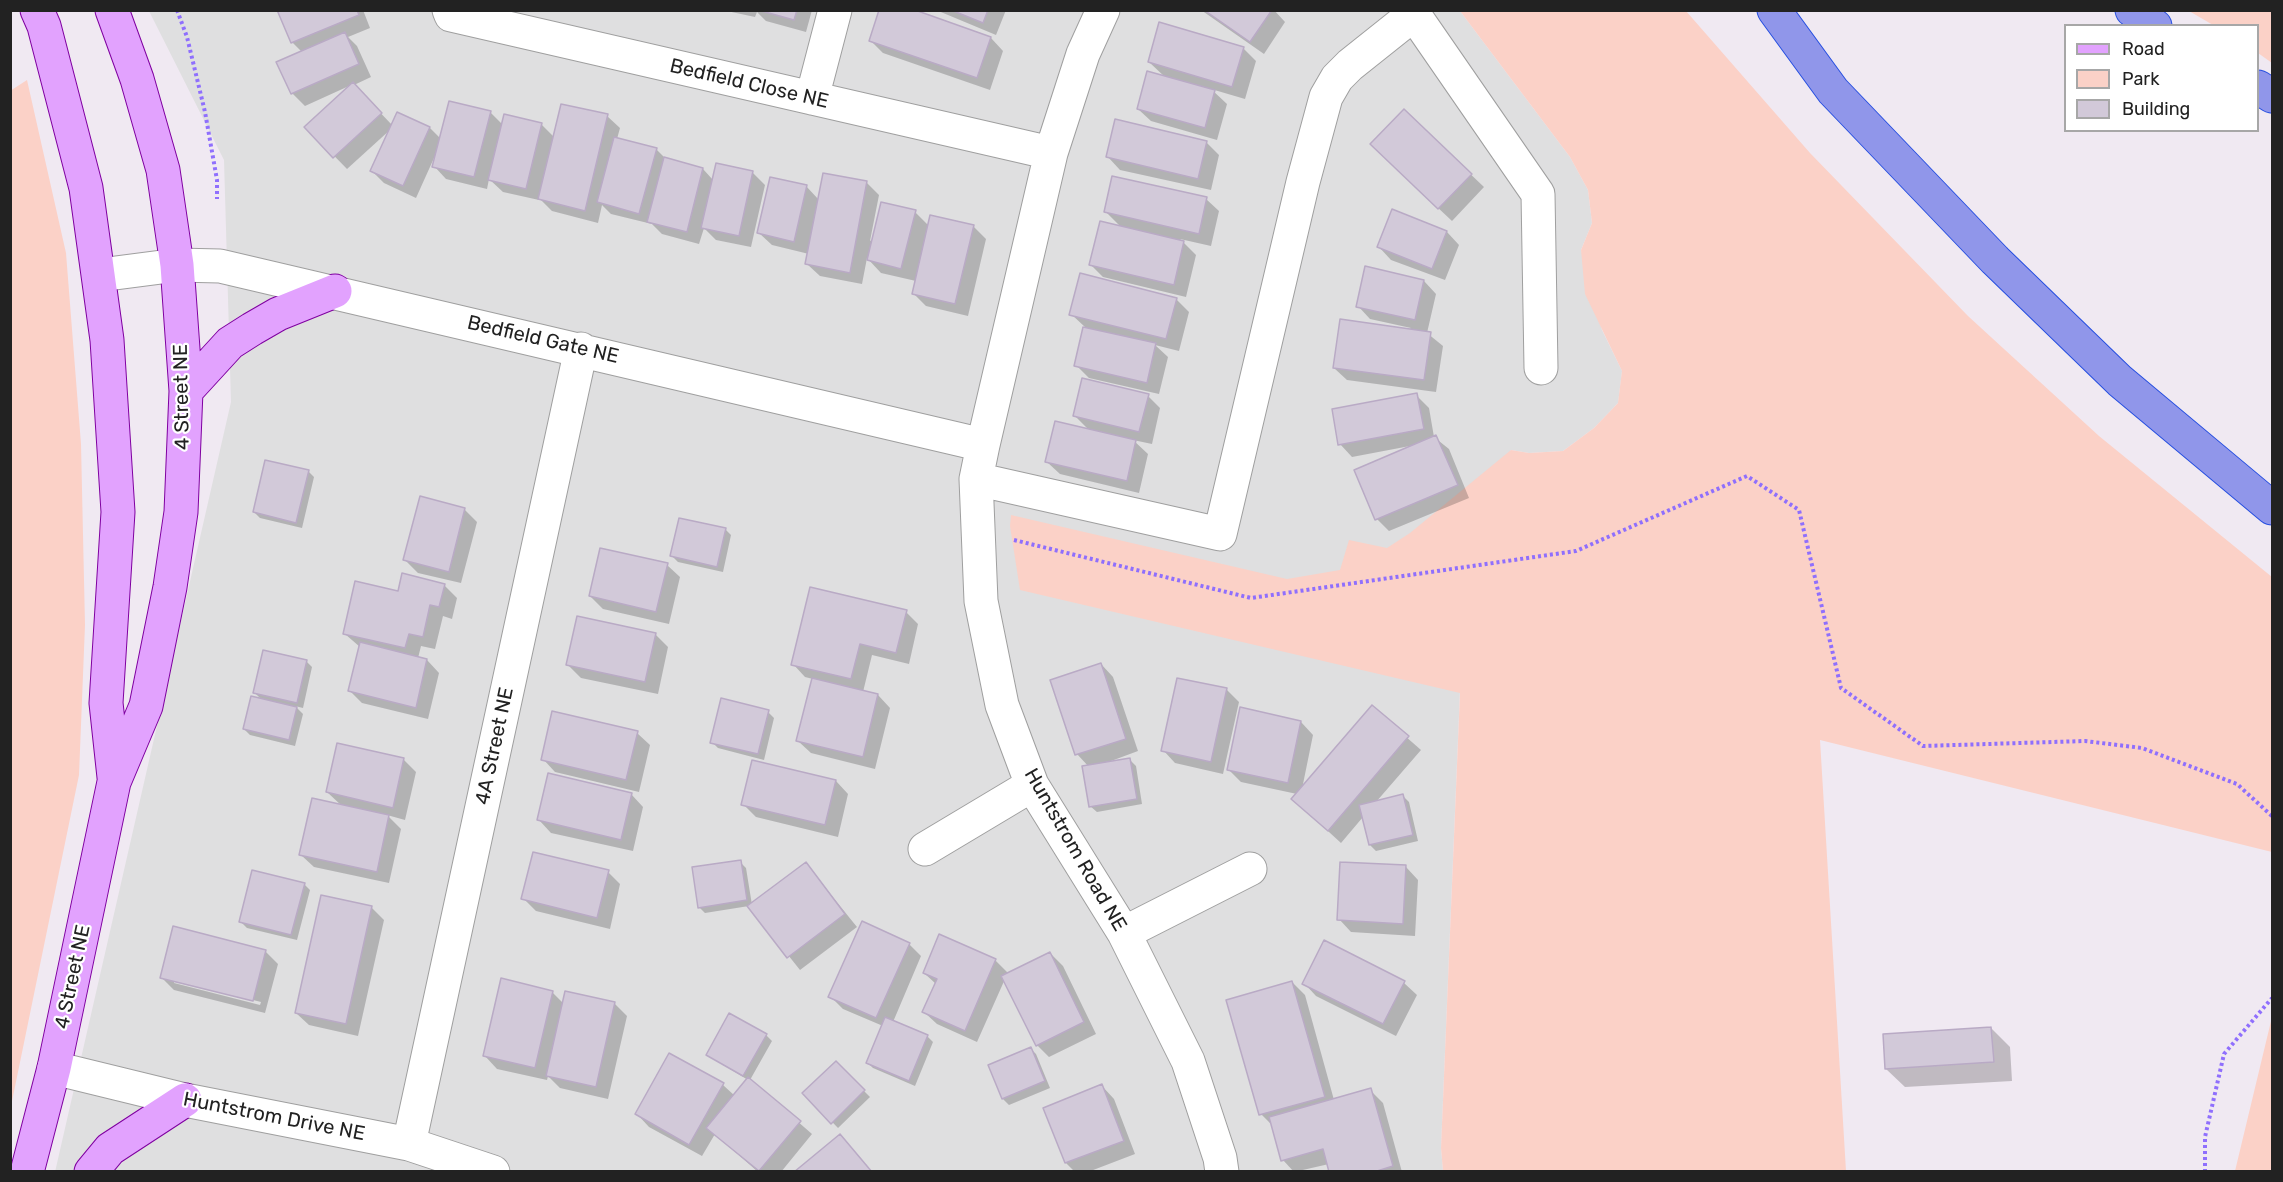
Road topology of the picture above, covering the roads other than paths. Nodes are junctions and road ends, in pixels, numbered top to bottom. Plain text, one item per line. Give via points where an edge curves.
1 (37, 10) edge
2 (112, 10) edge
3 (449, 10) edge
4 (835, 10) edge
5 (1103, 10) edge
6 (1774, 10) edge
7 (2132, 10) edge
8 (1413, 12) edge
9 (2152, 24) edge
10 (2259, 88) edge
11 (2272, 96) edge
12 (812, 98) junction
13 (1051, 153) junction
14 (177, 265) junction
15 (100, 275) junction
16 (335, 291) junction
17 (581, 349) junction
18 (1541, 368) dead end
19 (186, 391) junction
20 (983, 445) junction
21 (976, 479) junction
22 (2272, 507) edge
23 (114, 782) junction
24 (1032, 785) junction
25 (925, 849) dead end
26 (1251, 869) dead end
27 (1124, 933) junction
28 (54, 1068) junction
29 (185, 1100) junction
30 (409, 1144) junction
31 (27, 1172) edge
32 (91, 1172) edge
33 (493, 1172) edge
34 (1222, 1172) edge

1 - 15 main road, 4 Street NE via 86,189
2 - 14 main road, 4 Street NE via 163,170
3 - 12 street, Bedfield Close NE via 451,15
4 - 12 street
5 - 13 street via 1083,54
6 - 22 highway via 1833,91 1995,260 2120,381
7 - 9 highway
8 - 18 street via 1538,194
8 - 21 street via 1350,65 1326,97 1220,534
10 - 11 highway
12 - 13 street, Bedfield Close NE
13 - 20 street
14 - 15 street, Bedfield Gate NE
14 - 16 street, Bedfield Gate NE via 220,266
14 - 19 main road, 4 Street NE
15 - 23 main road, 4 Street NE via 118,512 106,704
16 - 17 street, Bedfield Gate NE
16 - 19 main road via 278,314 230,343
17 - 20 street, Bedfield Gate NE
17 - 30 street, 4A Street NE
19 - 23 main road, 4 Street NE via 181,512 170,587 146,706
20 - 21 street, Huntstrom Road NE
21 - 24 street, Huntstrom Road NE via 981,601 1002,705
23 - 28 main road, 4 Street NE
24 - 25 street
24 - 27 street, Huntstrom Road NE
26 - 27 street
27 - 34 street, Huntstrom Road NE via 1188,1061
28 - 29 street, Huntstrom Drive NE
28 - 31 main road, 4 Street NE
29 - 30 street, Huntstrom Drive NE
29 - 32 main road via 110,1149
30 - 33 street, Huntstrom Drive NE

